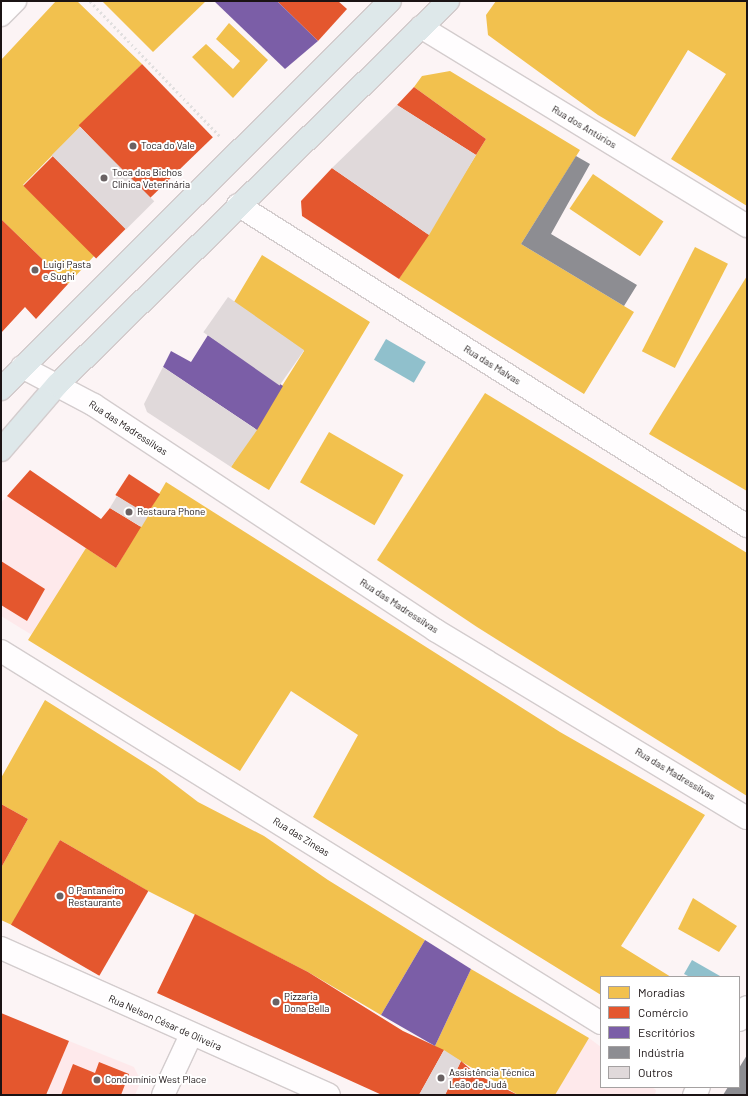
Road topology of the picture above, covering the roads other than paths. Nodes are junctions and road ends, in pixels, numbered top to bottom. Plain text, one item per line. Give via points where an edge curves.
1 (15, 1) edge
2 (390, 1) edge
3 (448, 1) edge
4 (1, 15) edge
5 (421, 27) junction
6 (238, 205) junction
7 (747, 226) edge
8 (22, 367) junction
9 (57, 385) junction
10 (1, 389) edge
11 (1, 450) edge
12 (747, 526) edge
13 (1, 651) edge
14 (747, 818) edge
15 (1, 948) edge
16 (747, 1007) edge
17 (740, 1018) edge
18 (600, 1022) edge
19 (191, 1035) junction
20 (163, 1095) edge
21 (329, 1095) edge

1 - 4 street
2 - 8 main road
3 - 5 main road
5 - 6 main road
5 - 7 street, Rua dos Antúrios
6 - 9 main road
6 - 12 street, Rua das Malvas
8 - 9 street, Rua das Madressilvas
8 - 10 main road
9 - 11 main road
9 - 14 street, Rua das Madressilvas via 94,405 435,630
13 - 18 street, Rua das Zineas
15 - 19 street, Rua Nelson César de Oliveira
16 - 17 street
19 - 20 street
19 - 21 street, Rua Nelson César de Oliveira

